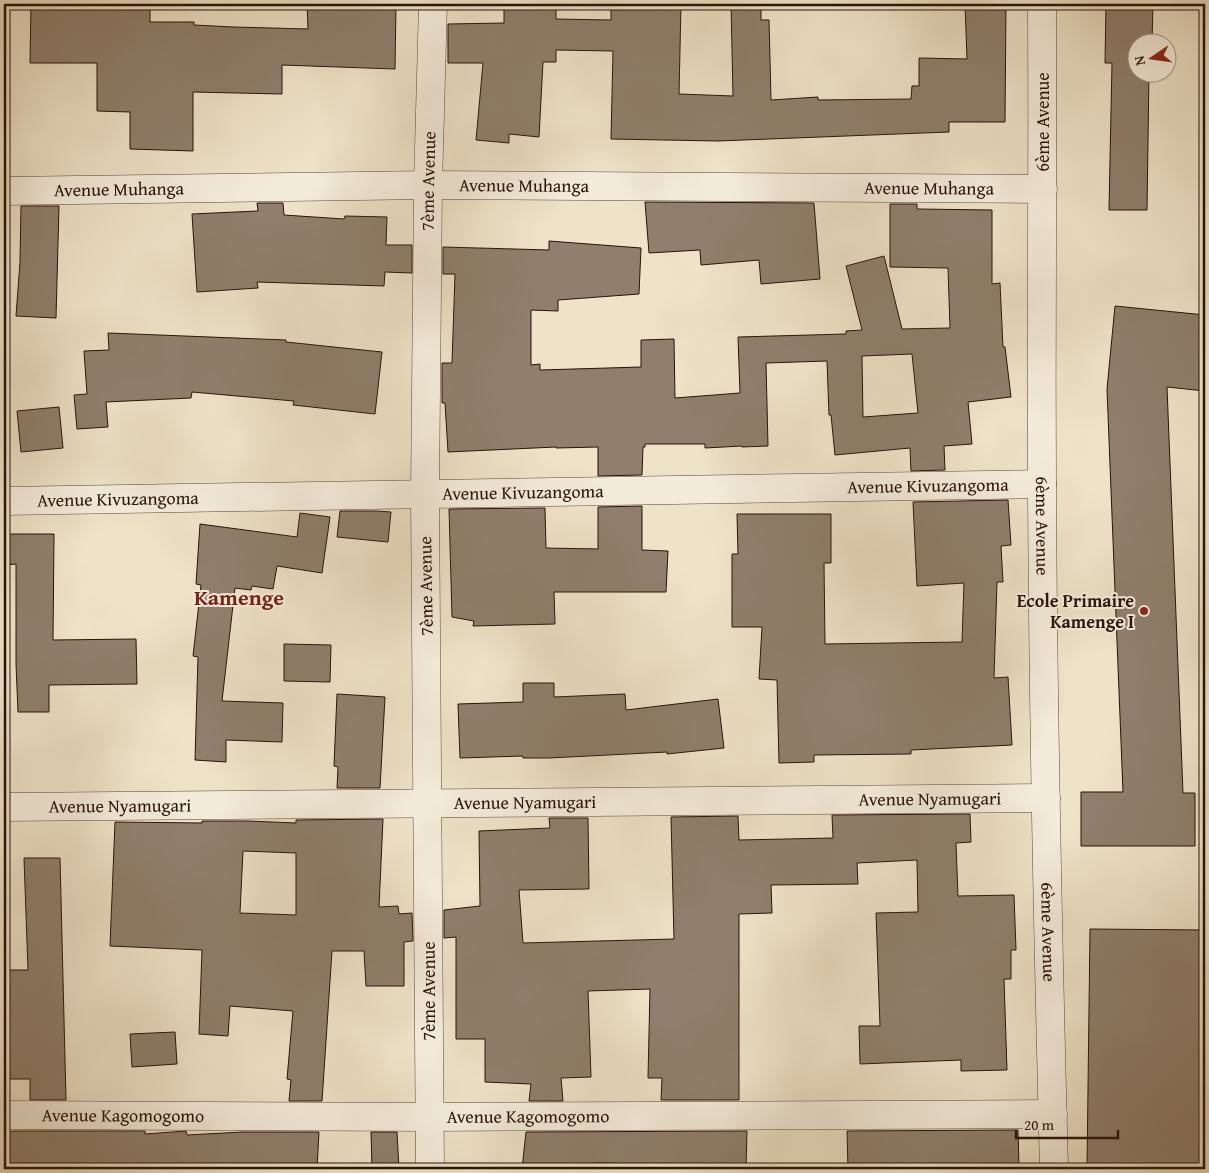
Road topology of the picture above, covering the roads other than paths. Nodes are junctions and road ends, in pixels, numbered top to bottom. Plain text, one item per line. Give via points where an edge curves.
1 (433, 4) edge
2 (1042, 4) edge
3 (428, 185) junction
4 (1044, 189) junction
5 (4, 191) edge
6 (1042, 484) junction
7 (425, 495) junction
8 (4, 501) edge
9 (1046, 798) junction
10 (428, 802) junction
11 (4, 807) edge
12 (4, 1114) edge
13 (1053, 1114) junction
14 (429, 1117) junction
15 (430, 1169) edge
16 (1054, 1169) edge

1 - 3 street, 7ème Avenue
2 - 4 street, 6ème Avenue
3 - 4 street, Avenue Muhanga
3 - 5 street, Avenue Muhanga
3 - 7 street, 7ème Avenue
4 - 6 street, 6ème Avenue
6 - 7 street, Avenue Kivuzangoma
6 - 9 street, 6ème Avenue
7 - 8 street, Avenue Kivuzangoma
7 - 10 street, 7ème Avenue
9 - 10 street, Avenue Nyamugari
9 - 13 street, 6ème Avenue
10 - 11 street, Avenue Nyamugari
10 - 14 street, 7ème Avenue
12 - 14 street, Avenue Kagomogomo
13 - 14 street, Avenue Kagomogomo
13 - 16 street, 6ème Avenue
14 - 15 street, 7ème Avenue

